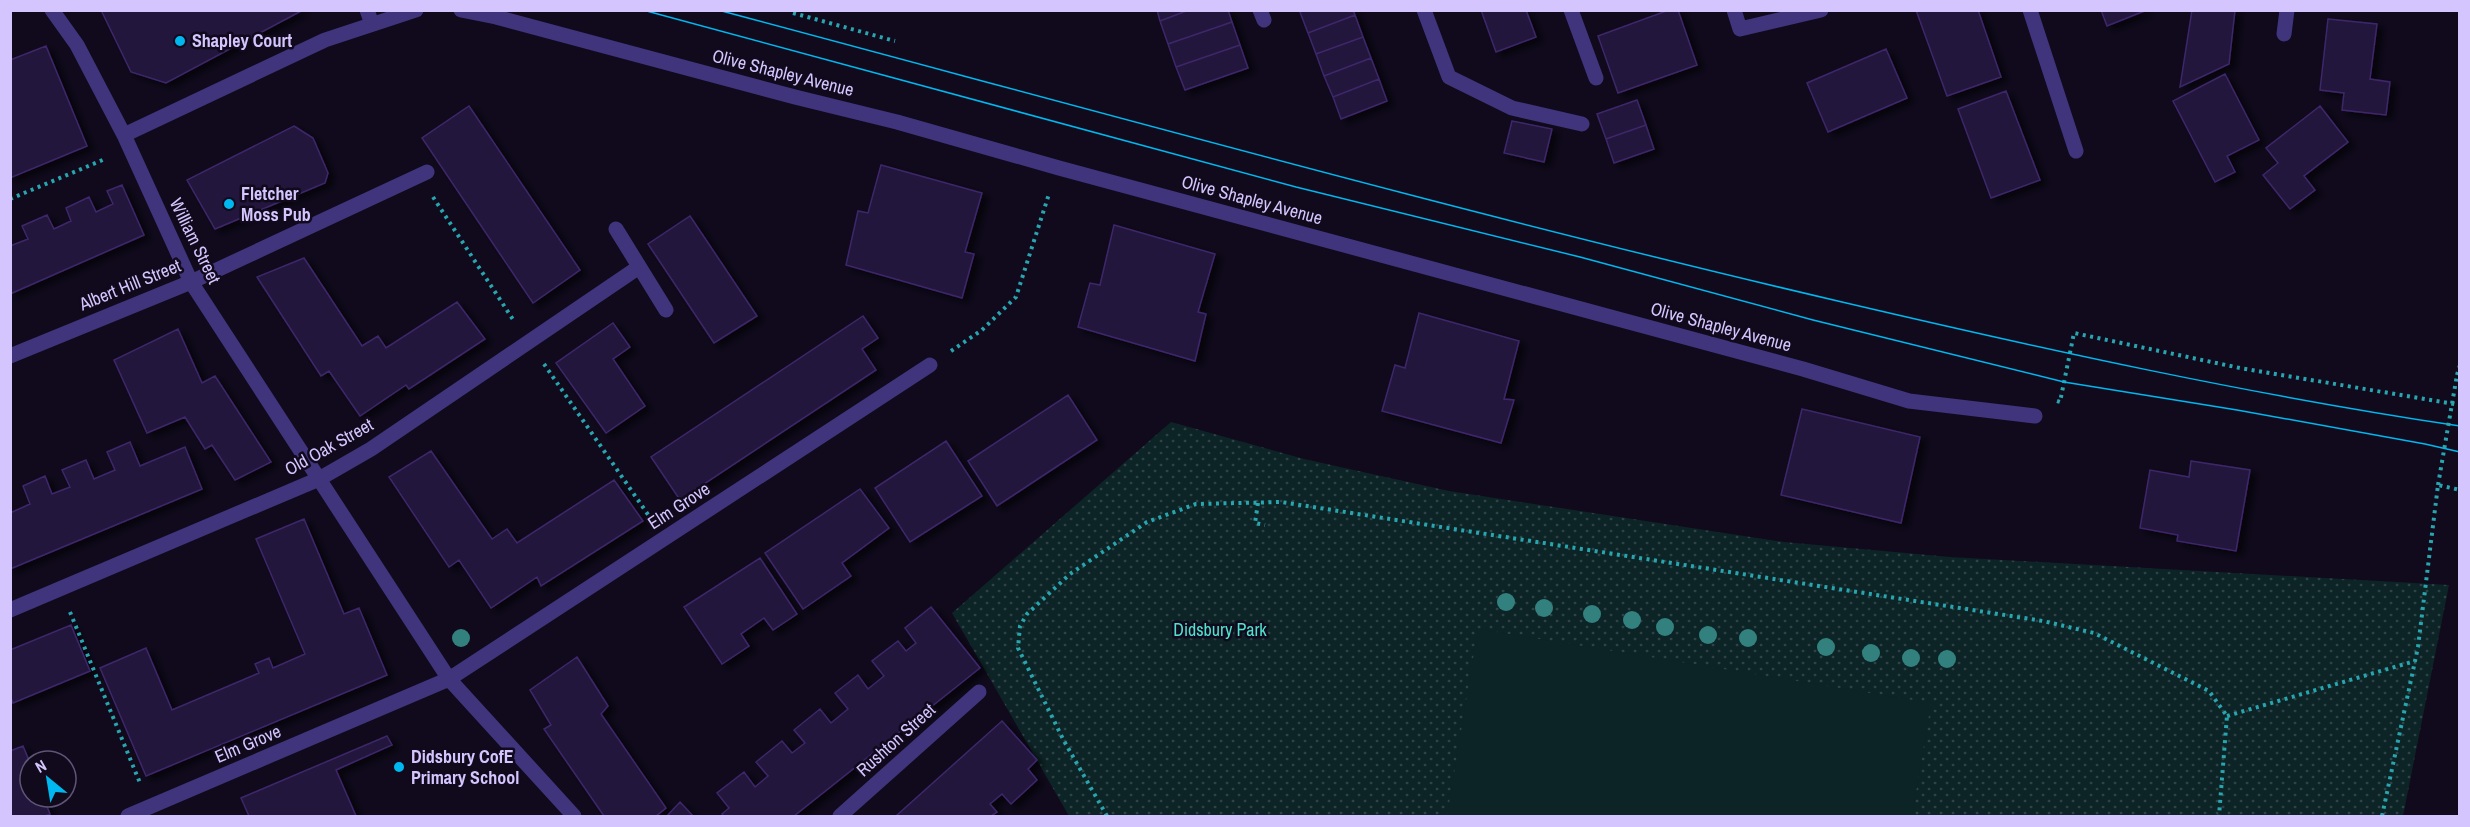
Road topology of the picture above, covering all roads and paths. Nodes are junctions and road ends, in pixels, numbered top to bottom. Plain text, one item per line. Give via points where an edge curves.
1 (52, 10) edge
2 (416, 10) edge
3 (461, 10) edge
4 (1424, 10) edge
5 (1571, 10) edge
6 (1734, 10) edge
7 (1821, 10) edge
8 (2030, 10) edge
9 (2287, 10) edge
10 (793, 13) dead end
11 (369, 17) edge
12 (2284, 34) dead end
13 (895, 41) dead end
14 (1596, 78) dead end
15 (1582, 124) dead end
16 (128, 142) junction
17 (2076, 151) dead end
18 (1059, 168) junction
19 (423, 174) joint
20 (10, 199) edge
21 (616, 229) dead end
22 (639, 267) junction
23 (190, 282) junction
24 (666, 310) dead end
25 (528, 342) junction
26 (10, 356) edge
27 (2460, 364) edge
28 (930, 365) joint
29 (2060, 402) dead end
30 (2460, 405) edge
31 (2035, 416) dead end
32 (319, 479) junction
33 (2438, 485) junction
34 (2460, 490) edge
35 (1258, 503) junction
36 (1265, 525) dead end
37 (665, 538) junction
38 (61, 589) junction
39 (10, 610) edge
40 (2415, 661) junction
41 (449, 679) junction
42 (979, 692) dead end
43 (2227, 716) junction
44 (150, 807) junction
45 (128, 816) edge
46 (573, 816) edge
47 (840, 816) edge
48 (1107, 816) edge
49 (2219, 816) edge
50 (2382, 816) edge

1 - 16 street, William Street via 77,45
2 - 11 street
3 - 18 street, Olive Shapley Avenue via 897,122
4 - 15 street via 1449,77 1512,108
5 - 14 street
6 - 7 street via 1740,28
8 - 17 street
9 - 12 street
10 - 13 path
11 - 16 street
16 - 20 path
16 - 23 street, William Street
18 - 28 path via 1016,297 982,330
18 - 31 street, Olive Shapley Avenue via 1909,401
19 - 23 street, Albert Hill Street
19 - 25 path
21 - 22 street
22 - 24 street
22 - 25 street, Old Oak Street
23 - 26 street, Albert Hill Street
23 - 32 street, William Street
25 - 32 street, Old Oak Street via 371,449
25 - 37 path
27 - 33 path, bridge
28 - 37 street, Elm Grove
29 - 30 path via 2074,333 2240,368
32 - 38 street, Old Oak Street
32 - 41 street
33 - 34 path
33 - 40 path
35 - 36 path via 1255,523
35 - 43 path via 1281,502 2043,621 2094,633 2209,691
35 - 48 path via 1196,504 1147,522 1070,574 1027,614 1020,626 1018,648
37 - 41 street, Elm Grove
38 - 39 street, Old Oak Street
38 - 44 path
40 - 43 path
40 - 50 path
41 - 44 street, Elm Grove
41 - 46 street
42 - 47 street, Rushton Street
43 - 49 path
44 - 45 street, Elm Grove

